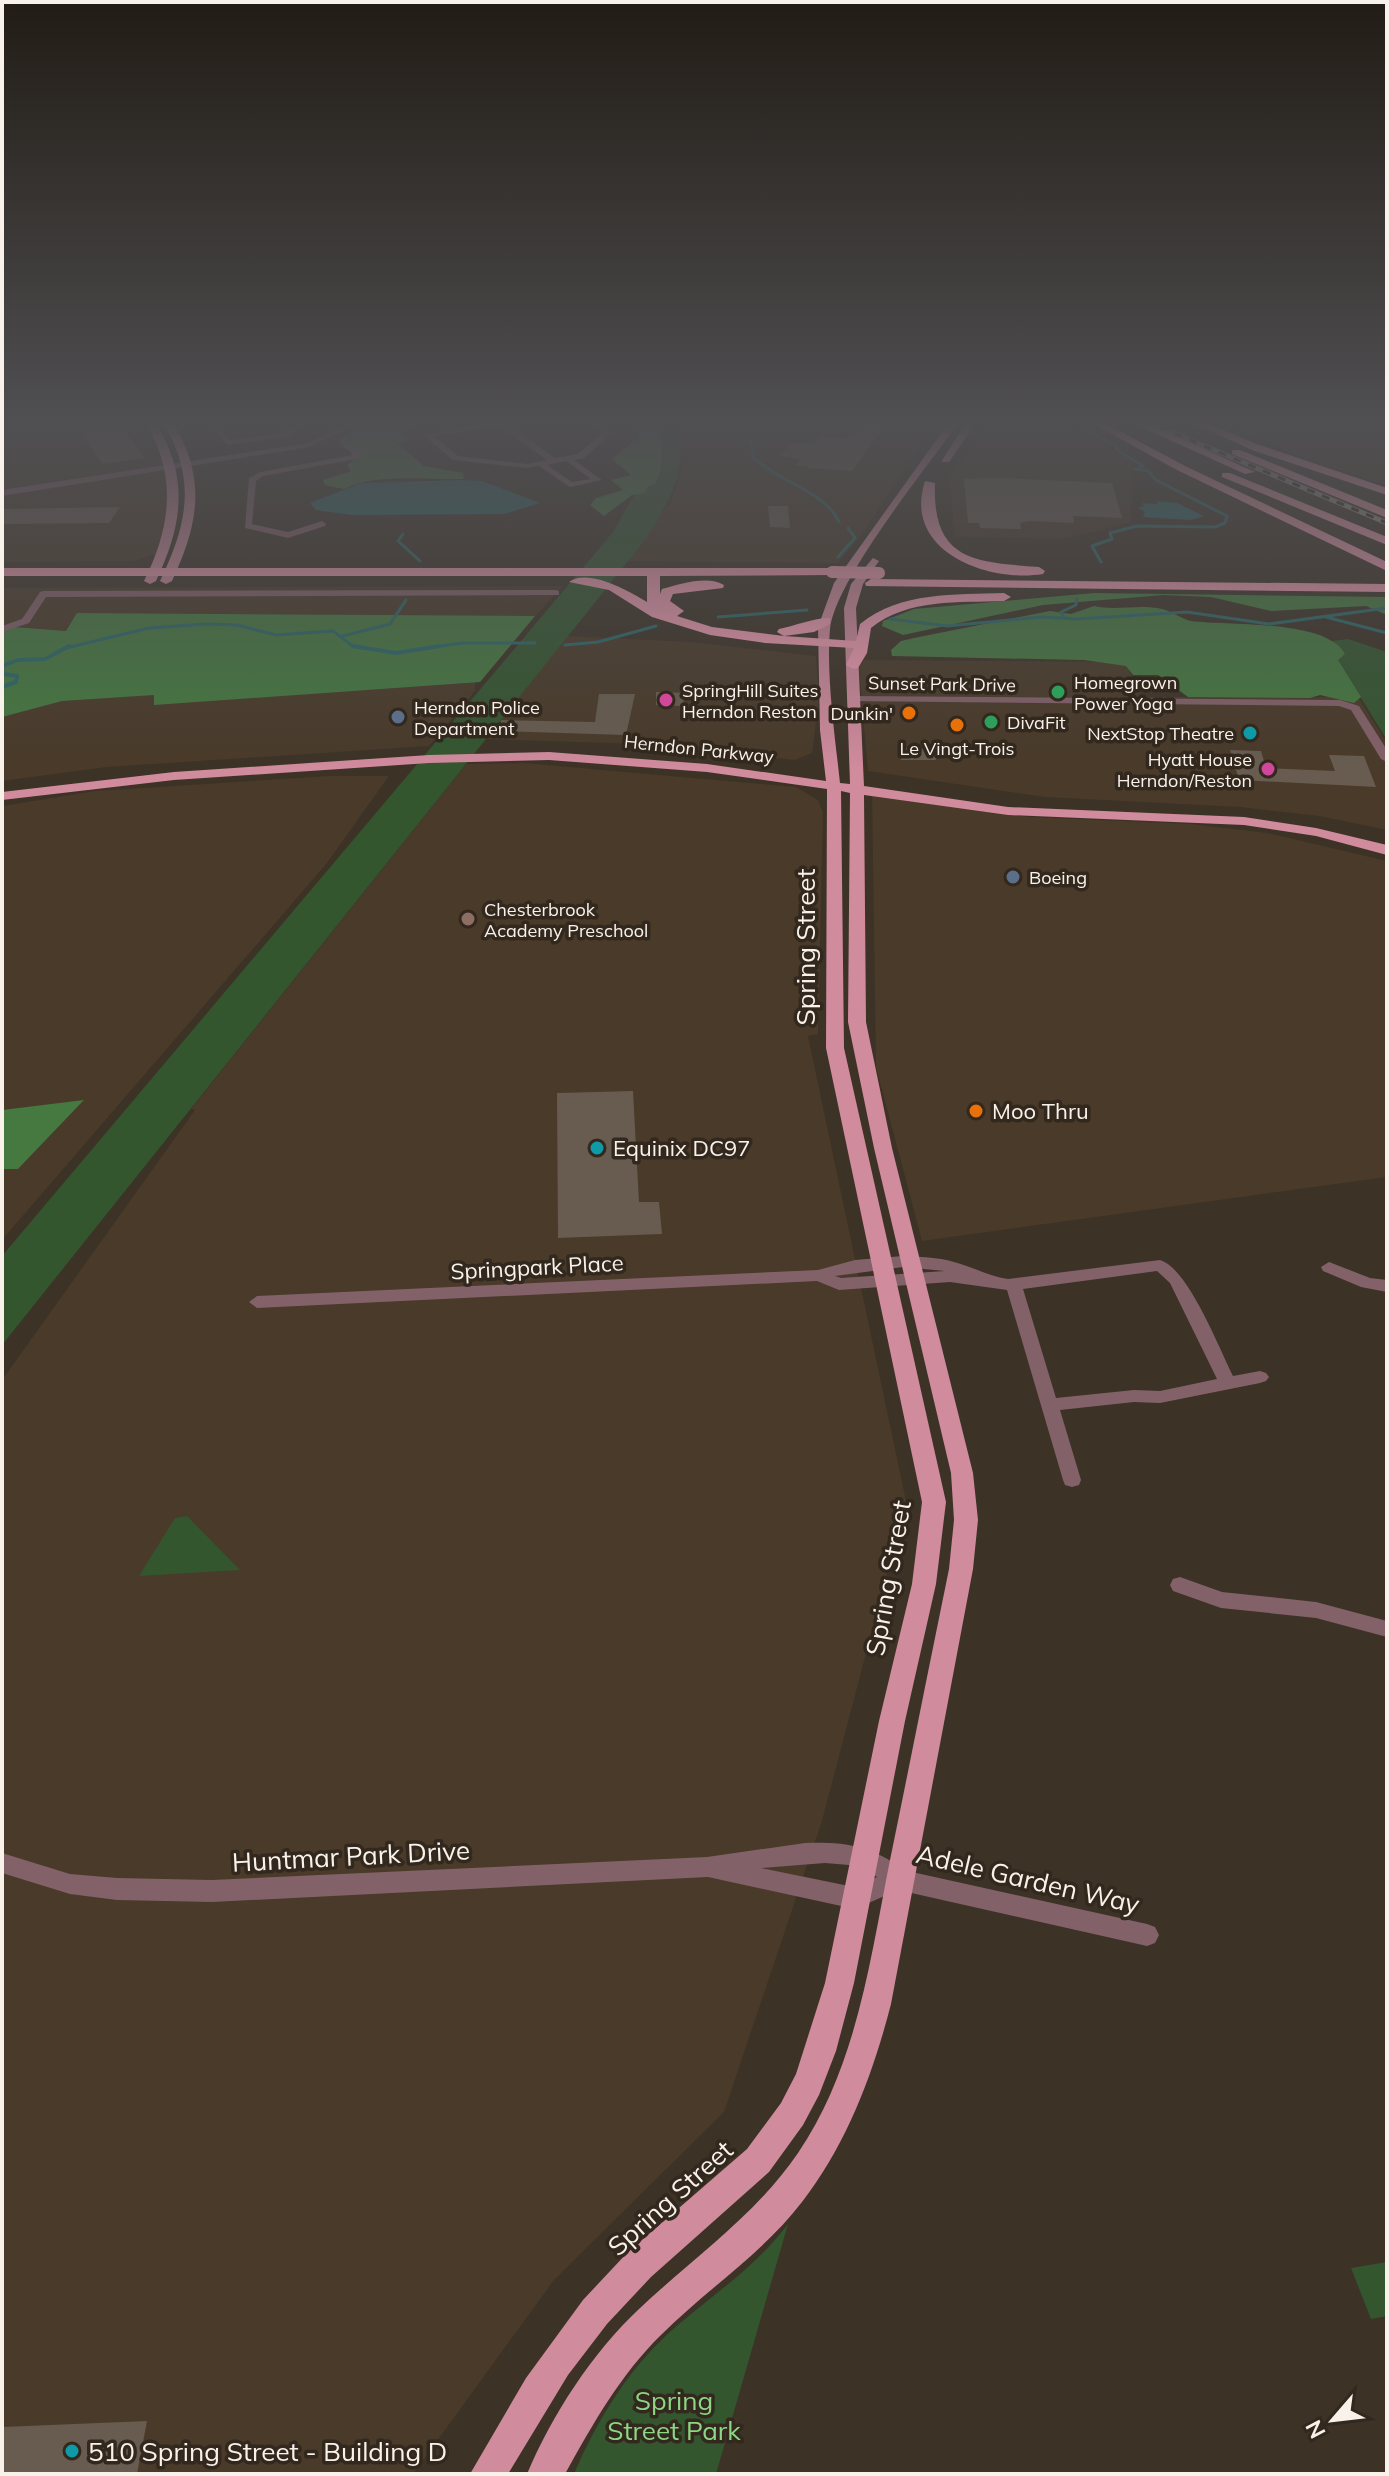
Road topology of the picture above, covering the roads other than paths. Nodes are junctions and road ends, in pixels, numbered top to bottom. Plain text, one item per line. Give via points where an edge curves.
1 (170, 537) edge
2 (181, 537) edge
3 (865, 537) edge
4 (934, 537) edge
5 (1324, 537) edge
6 (877, 555) dead end
7 (1387, 567) edge
8 (159, 576) junction
9 (649, 576) junction
10 (1108, 576) junction
11 (6, 577) edge
12 (834, 577) junction
13 (870, 577) junction
14 (1387, 578) edge
15 (538, 580) junction
16 (776, 582) junction
17 (1214, 586) junction
18 (1387, 590) edge
19 (556, 593) dead end
20 (647, 609) junction
21 (693, 619) junction
22 (825, 621) junction
23 (2, 629) edge
24 (764, 632) junction
25 (826, 640) junction
26 (852, 640) junction
27 (853, 665) junction
28 (852, 699) junction
29 (1387, 759) edge
30 (844, 782) junction
31 (2, 787) edge
32 (2, 796) edge
33 (1387, 840) edge
34 (1387, 850) edge
35 (1329, 1267) dead end
36 (913, 1270) junction
37 (884, 1272) junction
38 (1013, 1284) junction
39 (1387, 1286) edge
40 (257, 1302) dead end
41 (1260, 1377) dead end
42 (1228, 1383) junction
43 (1049, 1405) junction
44 (1072, 1480) dead end
45 (1180, 1585) dead end
46 (1387, 1629) edge
47 (864, 1856) junction
48 (2, 1863) edge
49 (707, 1867) junction
50 (897, 1879) junction
51 (855, 1898) junction
52 (1147, 1935) dead end
53 (488, 2474) edge
54 (545, 2474) edge

1 - 8 main road
2 - 8 main road
3 - 12 main road, Spring Street
4 - 10 highway via 951,552 1001,567
5 - 7 highway
6 - 13 main road
8 - 9 highway
8 - 11 highway
8 - 15 highway
9 - 12 highway
9 - 15 highway
9 - 16 highway
9 - 20 highway via 641,602
9 - 21 highway via 655,604
10 - 13 highway
10 - 14 highway
12 - 13 highway
12 - 16 highway
12 - 22 main road, Spring Street
13 - 17 highway
13 - 26 main road, Spring Street via 851,602
15 - 20 highway via 607,586
16 - 21 highway via 686,586 663,595 666,605
17 - 18 highway
17 - 27 highway via 909,606 867,624
19 - 23 street via 43,594 26,621
20 - 25 highway via 710,631
21 - 24 highway
22 - 24 highway via 804,630
22 - 25 main road, Spring Street
24 - 25 highway
25 - 26 highway
25 - 30 main road, Spring Street
26 - 27 main road, Spring Street
27 - 28 main road, Spring Street
28 - 29 street, Sunset Park Drive via 1340,703 1355,708
28 - 30 main road, Spring Street
30 - 31 main road, Herndon Parkway via 690,755 517,748 135,770
30 - 32 main road, Herndon Parkway via 664,764 509,756 165,777
30 - 33 main road, Herndon Parkway via 1014,802 1245,812
30 - 34 main road, Herndon Parkway via 1031,813 1244,821
30 - 36 main road, Spring Street via 857,1022
30 - 37 main road, Spring Street via 835,1048
35 - 39 street
36 - 37 street, Springpark Place
36 - 38 street, Springpark Place
36 - 50 main road, Spring Street via 962,1473 966,1520 953,1611
37 - 40 street, Springpark Place via 839,1284 819,1275
37 - 47 main road, Spring Street via 932,1486 933,1520
38 - 42 street, Springpark Place via 1160,1265 1177,1280
38 - 43 street
41 - 42 street
42 - 43 street via 1160,1397
43 - 44 street
45 - 46 street via 1221,1600 1316,1610
47 - 49 street, Huntmar Park Drive via 755,1857
47 - 50 street
47 - 51 main road, Spring Street
48 - 49 street, Huntmar Park Drive via 70,1884 212,1891
49 - 51 street, Huntmar Park Drive
50 - 51 street
50 - 52 street, Adele Garden Way
50 - 54 main road, Spring Street via 866,2048 830,2132 775,2210 619,2355
51 - 53 main road, Spring Street via 822,2042 804,2094 774,2141 733,2189 641,2263 590,2315 555,2361

